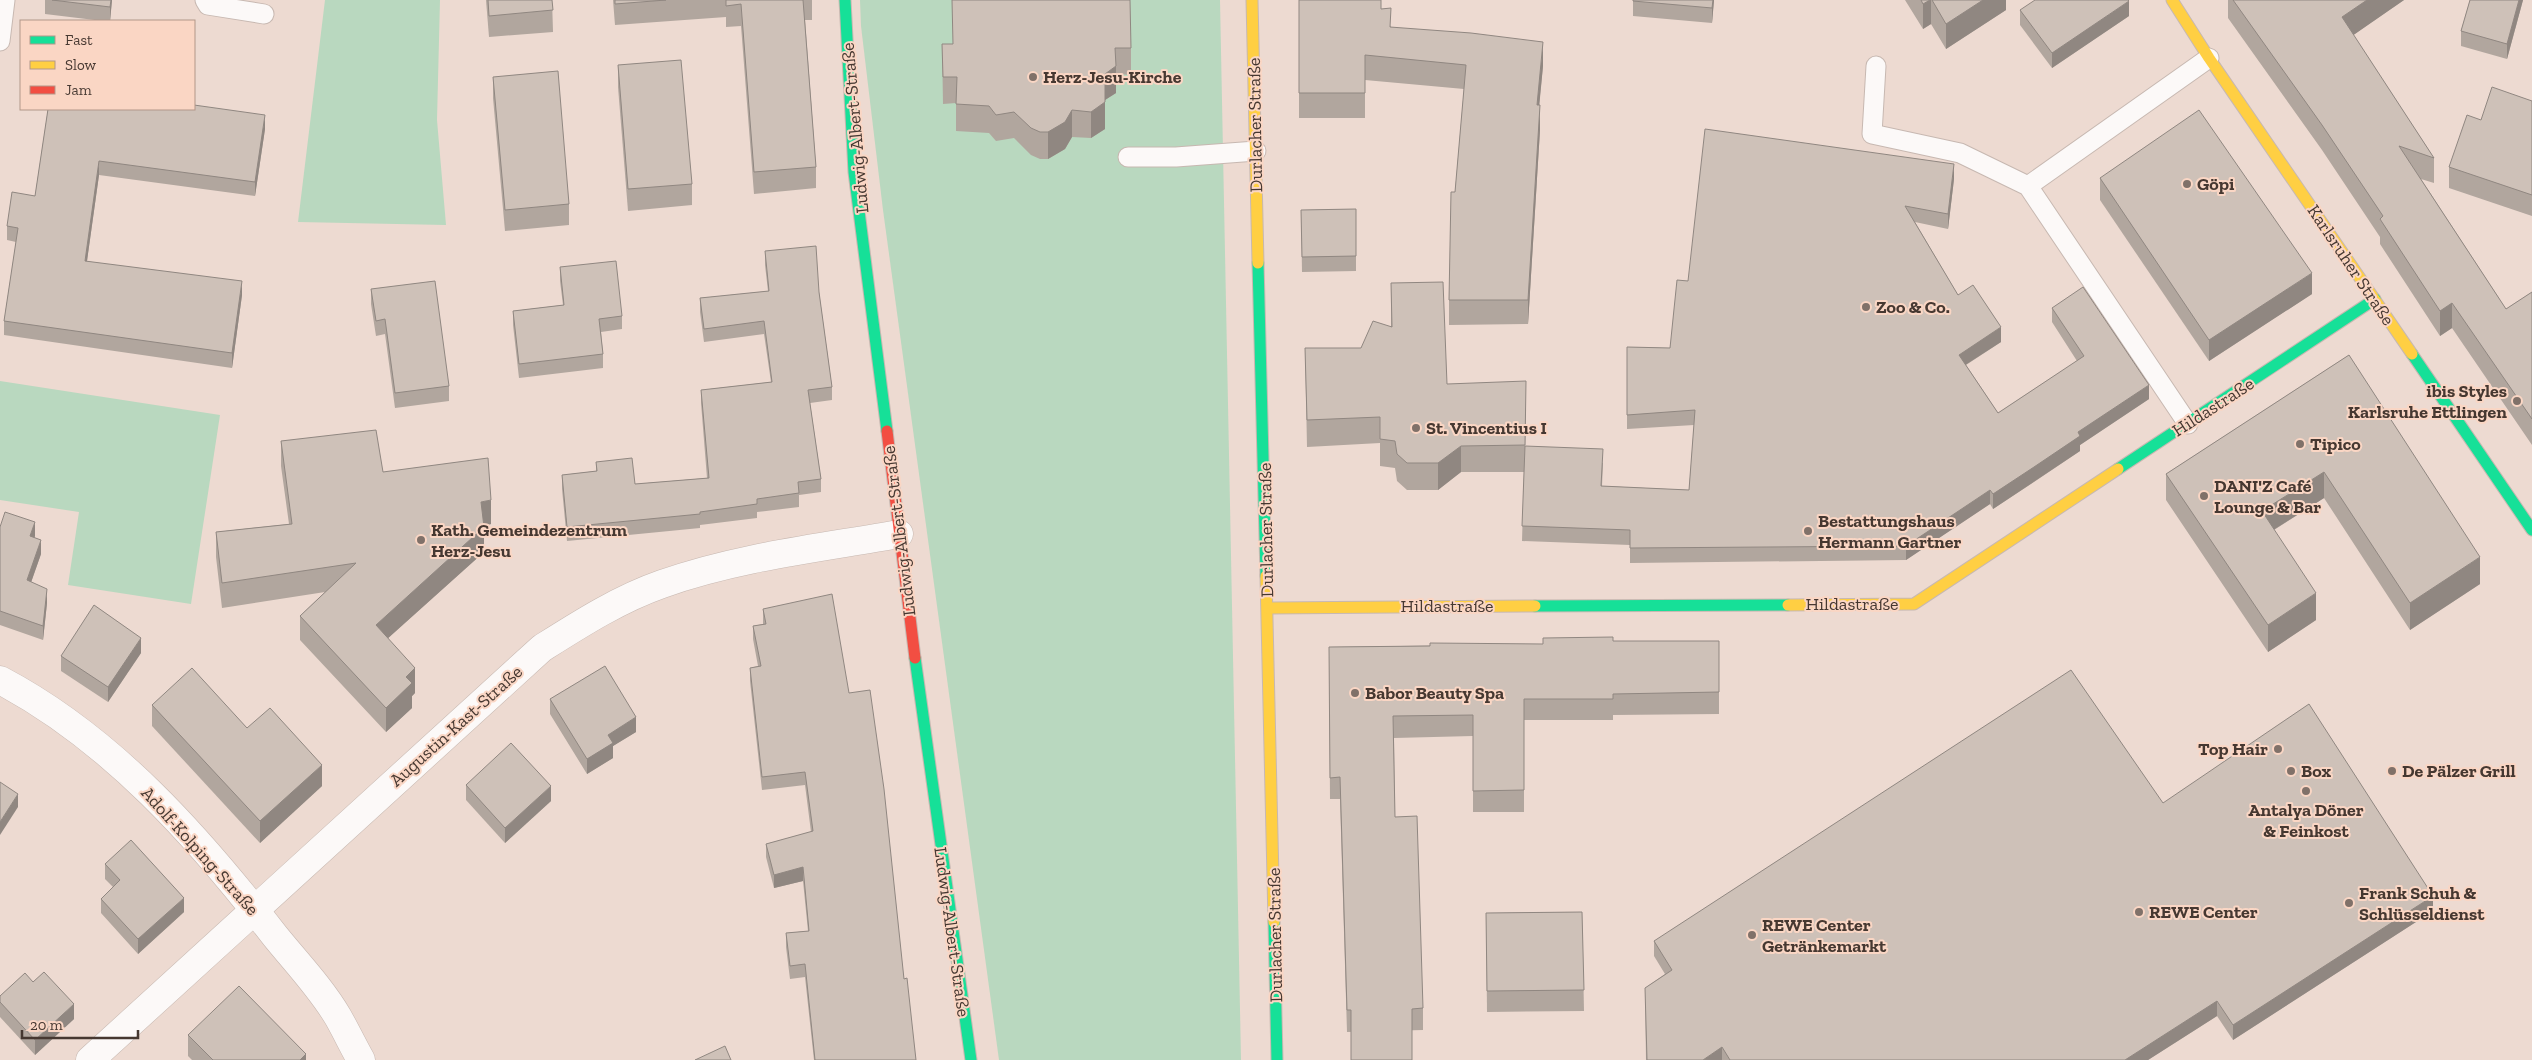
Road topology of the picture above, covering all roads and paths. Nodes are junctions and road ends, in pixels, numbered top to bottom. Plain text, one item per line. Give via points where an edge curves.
1 (4, 0) edge
2 (205, 0) edge
3 (845, 0) edge
4 (1252, 0) edge
5 (2172, 0) edge
6 (264, 14) dead end
7 (1, 33) edge
8 (2209, 58) junction
9 (1876, 66) dead end
10 (1256, 151) junction
11 (1128, 157) dead end
12 (2028, 186) junction
13 (2375, 299) junction
14 (2188, 424) junction
15 (2532, 530) edge
16 (899, 534) junction
17 (1268, 608) junction
18 (0, 680) edge
19 (254, 909) junction
20 (90, 1060) edge
21 (361, 1060) edge
22 (971, 1060) edge
23 (1277, 1060) edge

1 - 7 lane
2 - 6 lane via 208,5
3 - 16 street, Ludwig-Albert-Straße via 854,172
4 - 10 street, Durlacher Straße
5 - 8 street, Karlsruher Straße
8 - 12 lane
8 - 13 street, Karlsruher Straße
9 - 12 lane via 1872,134 1960,153
10 - 11 lane via 1176,158
10 - 17 street, Durlacher Straße
12 - 14 lane
13 - 14 street, Hildastraße
13 - 15 street, Karlsruher Straße
14 - 17 street, Hildastraße via 1914,604
16 - 19 street, Augustin-Kast-Straße via 711,568 660,584 590,617 542,648
16 - 22 street, Ludwig-Albert-Straße
17 - 23 street, Durlacher Straße
18 - 19 street, Adolf-Kolping-Straße via 88,738 163,804
19 - 20 street, Augustin-Kast-Straße
19 - 21 street, Adolf-Kolping-Straße via 337,1015

